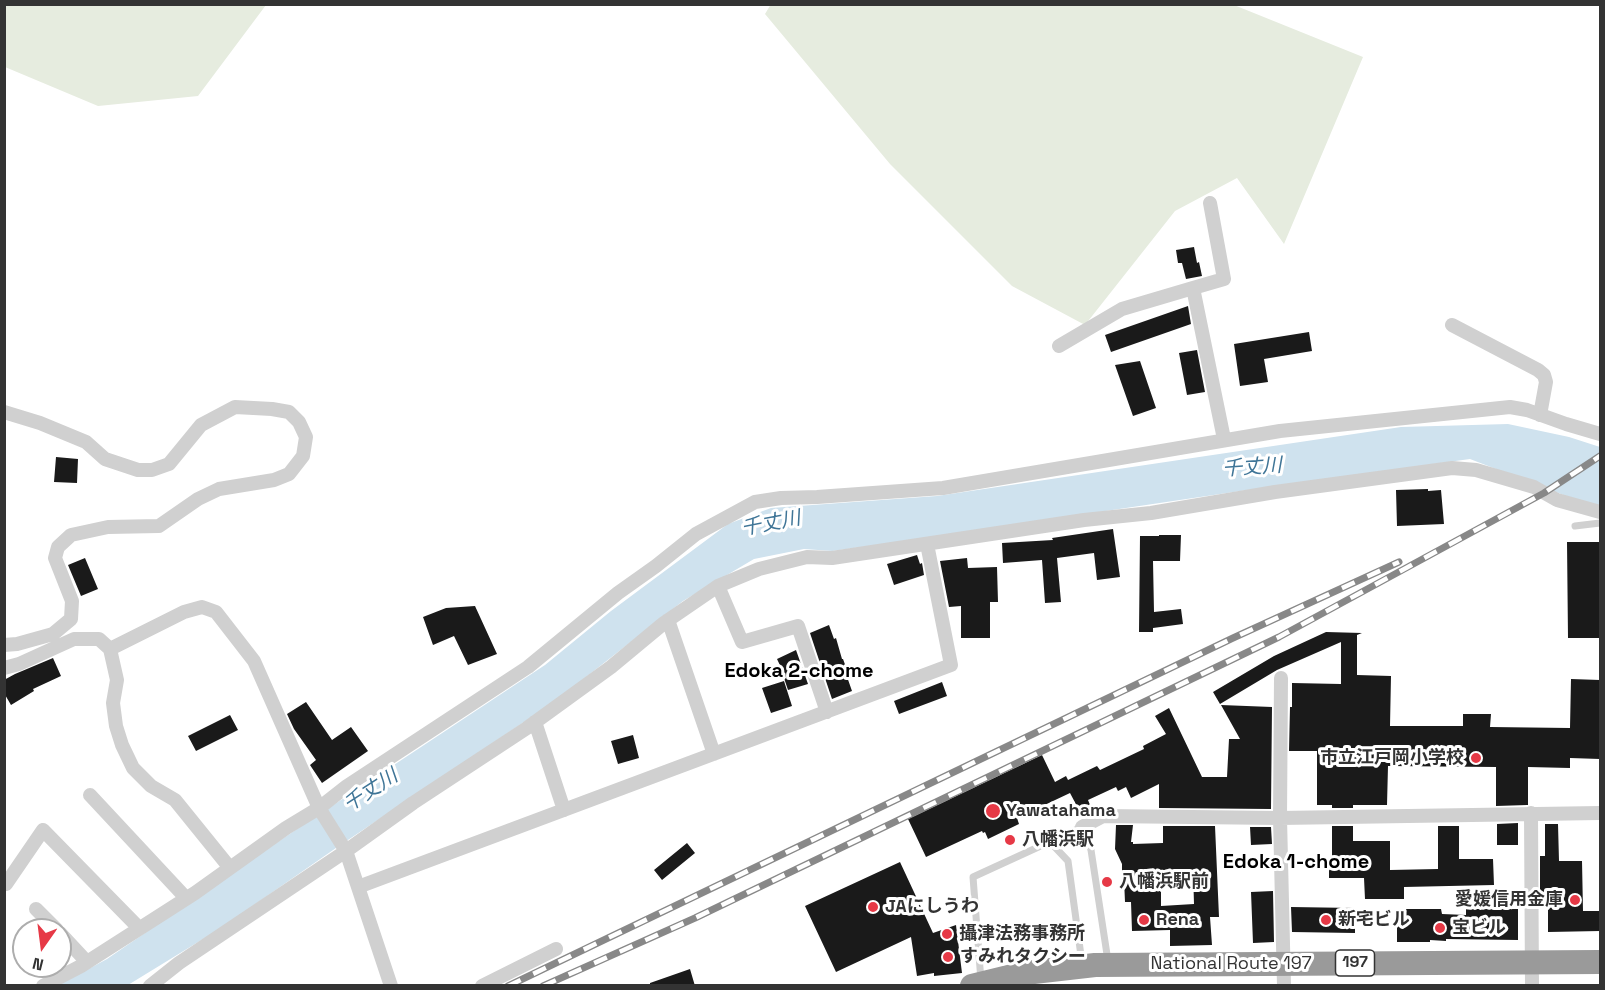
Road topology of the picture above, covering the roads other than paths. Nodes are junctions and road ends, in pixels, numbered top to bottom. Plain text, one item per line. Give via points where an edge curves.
1 (1210, 203) dead end
2 (1193, 288) junction
3 (1452, 325) dead end
4 (1059, 346) dead end
5 (4, 412) edge
6 (1540, 415) junction
7 (1600, 434) edge
8 (1224, 439) junction
9 (1600, 512) edge
10 (1600, 523) edge
11 (1575, 526) dead end
12 (927, 544) junction
13 (718, 586) junction
14 (668, 620) junction
15 (4, 645) edge
16 (110, 649) junction
17 (4, 668) edge
18 (1281, 678) dead end
19 (827, 712) junction
20 (535, 722) junction
21 (714, 754) junction
22 (90, 795) dead end
23 (319, 808) junction
24 (564, 810) junction
25 (1531, 813) junction
26 (1600, 813) edge
27 (1280, 818) junction
28 (1082, 827) junction
29 (1050, 842) junction
30 (343, 848) junction
31 (230, 868) junction
32 (6, 884) edge
33 (358, 887) junction
34 (186, 898) junction
35 (36, 909) dead end
36 (45, 918) edge
37 (139, 928) junction
38 (72, 946) edge
39 (556, 949) dead end
40 (1532, 961) junction
41 (87, 962) junction
42 (1600, 962) edge
43 (1109, 965) junction
44 (1082, 966) junction
45 (1284, 974) edge
46 (976, 984) edge
47 (43, 986) edge
48 (150, 986) edge
49 (391, 986) edge
50 (482, 986) edge
51 (1532, 986) edge

1 - 2 street via 1224,279
2 - 4 street via 1122,309
2 - 8 street
3 - 6 street via 1544,375
5 - 15 street via 86,442 105,459 138,470 169,464 201,425 235,407 289,412 306,437 303,456 289,474 219,489 159,526 108,527 71,535 58,547 55,558 72,601 71,619 53,634
6 - 7 street
6 - 8 street via 1510,406
8 - 23 street via 943,488 755,502 696,534 528,667
9 - 12 street via 1476,470 1452,468
10 - 11 lane
12 - 13 street via 832,558 807,557 759,568
12 - 19 street via 951,665
13 - 14 street
13 - 19 street via 742,642 798,626
14 - 20 street
14 - 21 street
16 - 17 street via 99,639 74,639
16 - 23 street via 184,612 202,607 216,612 254,662
16 - 31 street via 117,680 113,703 116,726 133,768 151,786 175,800
18 - 27 street
19 - 21 street
20 - 24 street
20 - 30 street
21 - 24 street
22 - 34 street
23 - 30 street
23 - 31 street
24 - 33 street
25 - 26 street
25 - 27 street
25 - 40 street
27 - 28 street via 1102,816
27 - 45 street
28 - 29 lane
28 - 43 lane via 1091,850
29 - 44 lane via 1068,861
29 - 46 lane via 973,877
30 - 33 street
30 - 48 street
31 - 34 street
32 - 37 street via 43,830
33 - 49 street
34 - 37 street
35 - 36 street
37 - 41 street
38 - 41 street
39 - 50 street
40 - 42 highway, National Route 197 / 197
40 - 45 highway, National Route 197 / 197
40 - 51 street
41 - 47 street
43 - 44 highway, National Route 197 / 197
43 - 45 highway, National Route 197 / 197
44 - 46 highway, National Route 197 / 197

